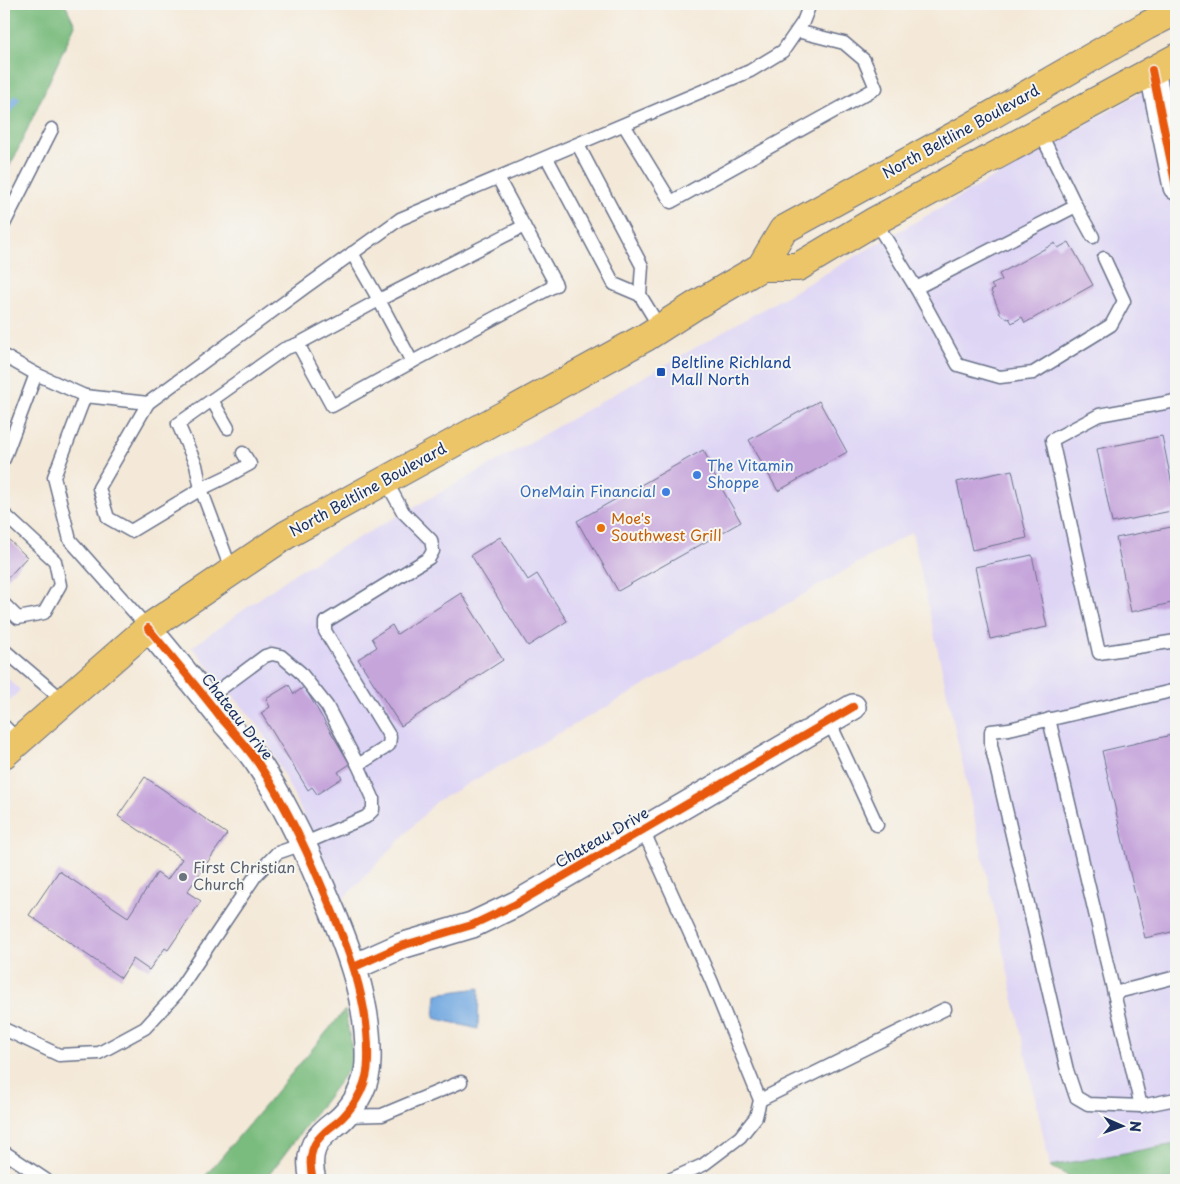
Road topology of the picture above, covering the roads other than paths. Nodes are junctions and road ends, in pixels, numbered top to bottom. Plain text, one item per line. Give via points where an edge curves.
1 (810, 4) edge
2 (1176, 10) edge
3 (797, 31) junction
4 (1176, 58) edge
5 (1152, 70) junction
6 (624, 125) junction
7 (52, 130) dead end
8 (1040, 132) junction
9 (578, 145) junction
10 (547, 158) junction
11 (498, 178) junction
12 (1176, 188) edge
13 (1076, 206) junction
14 (875, 221) junction
15 (4, 224) edge
16 (524, 226) junction
17 (1093, 237) dead end
18 (352, 253) junction
19 (1104, 258) dead end
20 (760, 267) junction
21 (916, 288) junction
22 (640, 295) junction
23 (379, 300) junction
24 (660, 328) junction
25 (298, 344) junction
26 (4, 356) edge
27 (412, 362) junction
28 (36, 374) junction
29 (85, 396) junction
30 (212, 400) junction
31 (1176, 401) edge
32 (148, 403) junction
33 (228, 428) dead end
34 (243, 453) dead end
35 (4, 459) edge
36 (386, 481) junction
37 (201, 489) junction
38 (4, 514) edge
39 (232, 572) junction
40 (4, 604) edge
41 (148, 628) junction
42 (1176, 641) edge
43 (4, 650) edge
44 (1176, 690) edge
45 (207, 699) junction
46 (64, 701) junction
47 (853, 707) dead end
48 (1048, 719) junction
49 (829, 721) junction
50 (9, 740) edge
51 (358, 765) junction
52 (876, 825) dead end
53 (643, 830) junction
54 (304, 844) junction
55 (354, 967) junction
56 (1176, 977) edge
57 (1114, 993) junction
58 (946, 1009) dead end
59 (4, 1029) edge
60 (461, 1082) dead end
61 (1176, 1099) edge
62 (760, 1100) junction
63 (1141, 1106) junction
64 (344, 1116) junction
65 (4, 1152) edge
66 (46, 1180) edge
67 (312, 1180) edge
68 (669, 1180) edge

1 - 3 lane
2 - 20 main road, North Beltline Boulevard via 783,230
3 - 6 lane via 782,51 750,71
3 - 6 lane via 844,43 864,60 876,88 671,202
4 - 5 main road
5 - 8 main road
5 - 12 street
6 - 9 lane
7 - 15 lane
8 - 13 lane
8 - 14 main road
9 - 10 lane
9 - 22 lane via 642,266
10 - 11 lane
10 - 22 lane via 614,284
11 - 16 lane
11 - 18 lane via 400,219
13 - 17 lane
13 - 21 lane
14 - 20 main road via 798,267
14 - 21 lane
16 - 23 lane
16 - 27 lane via 556,285
18 - 23 lane
18 - 32 lane
19 - 21 lane via 1124,301 1111,325 1033,373 1000,377 958,365
20 - 24 main road, North Beltline Boulevard
22 - 24 lane
23 - 25 lane
23 - 27 lane
24 - 36 main road, North Beltline Boulevard
25 - 27 lane via 332,406
25 - 30 lane via 284,349
26 - 28 lane
28 - 29 lane
28 - 35 lane
29 - 32 lane
29 - 41 lane via 54,477 70,540
30 - 33 lane
30 - 37 lane via 178,424 196,464
31 - 42 lane via 1099,415 1052,440 1099,653
32 - 37 lane via 99,488 108,518 131,531
34 - 37 lane via 250,464
36 - 39 main road, North Beltline Boulevard via 286,535
36 - 51 lane via 403,512 431,540 433,552 429,558 325,622 325,631 390,737 388,745
37 - 39 lane
38 - 40 lane via 55,561 60,585 44,613 18,618
39 - 41 main road, North Beltline Boulevard
41 - 45 street, Chateau Drive
41 - 46 main road, North Beltline Boulevard
43 - 46 lane
44 - 48 lane
45 - 51 lane via 265,656 281,656 300,672 327,706
45 - 54 street, Chateau Drive via 257,762
46 - 50 main road, North Beltline Boulevard
47 - 49 street, Chateau Drive
48 - 57 lane
48 - 63 lane via 992,731 991,745 1064,1061 1076,1097 1088,1104
49 - 52 lane
49 - 53 street, Chateau Drive
51 - 54 lane via 373,798 373,810 366,817
53 - 55 street, Chateau Drive via 516,904 472,925 401,946
53 - 62 lane via 711,980
54 - 55 street, Chateau Drive
54 - 59 lane via 277,853 256,875 176,994 145,1028 99,1052 59,1055
55 - 64 street, Chateau Drive via 367,1026 368,1062 365,1083
56 - 57 lane
57 - 63 lane
58 - 62 lane
60 - 64 lane via 382,1115
61 - 63 lane
62 - 68 lane via 756,1117 740,1137 703,1165
64 - 67 street, Chateau Drive via 321,1135 314,1147 310,1158
65 - 66 lane

